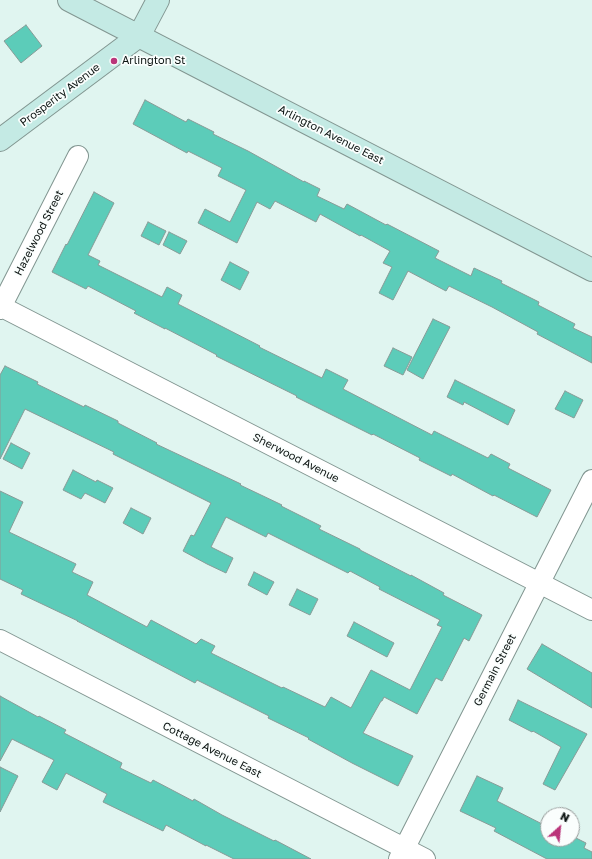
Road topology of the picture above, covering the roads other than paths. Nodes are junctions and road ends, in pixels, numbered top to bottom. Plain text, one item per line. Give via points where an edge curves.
1 (69, 0) edge
2 (158, 0) edge
3 (139, 36) junction
4 (0, 140) edge
5 (78, 156) dead end
6 (592, 270) edge
7 (0, 307) edge
8 (592, 480) edge
9 (540, 584) junction
10 (592, 610) edge
11 (0, 640) edge
12 (401, 854) edge
13 (424, 859) edge

1 - 3 street, Arlington Avenue East
2 - 3 street
3 - 4 street, Prosperity Avenue
3 - 6 street, Arlington Avenue East
5 - 7 street, Hazelwood Street
7 - 9 street, Sherwood Avenue
8 - 9 street, Germain Street
9 - 10 street, Sherwood Avenue
9 - 12 street, Germain Street
11 - 12 street, Cottage Avenue East
12 - 13 street, Cottage Avenue East

